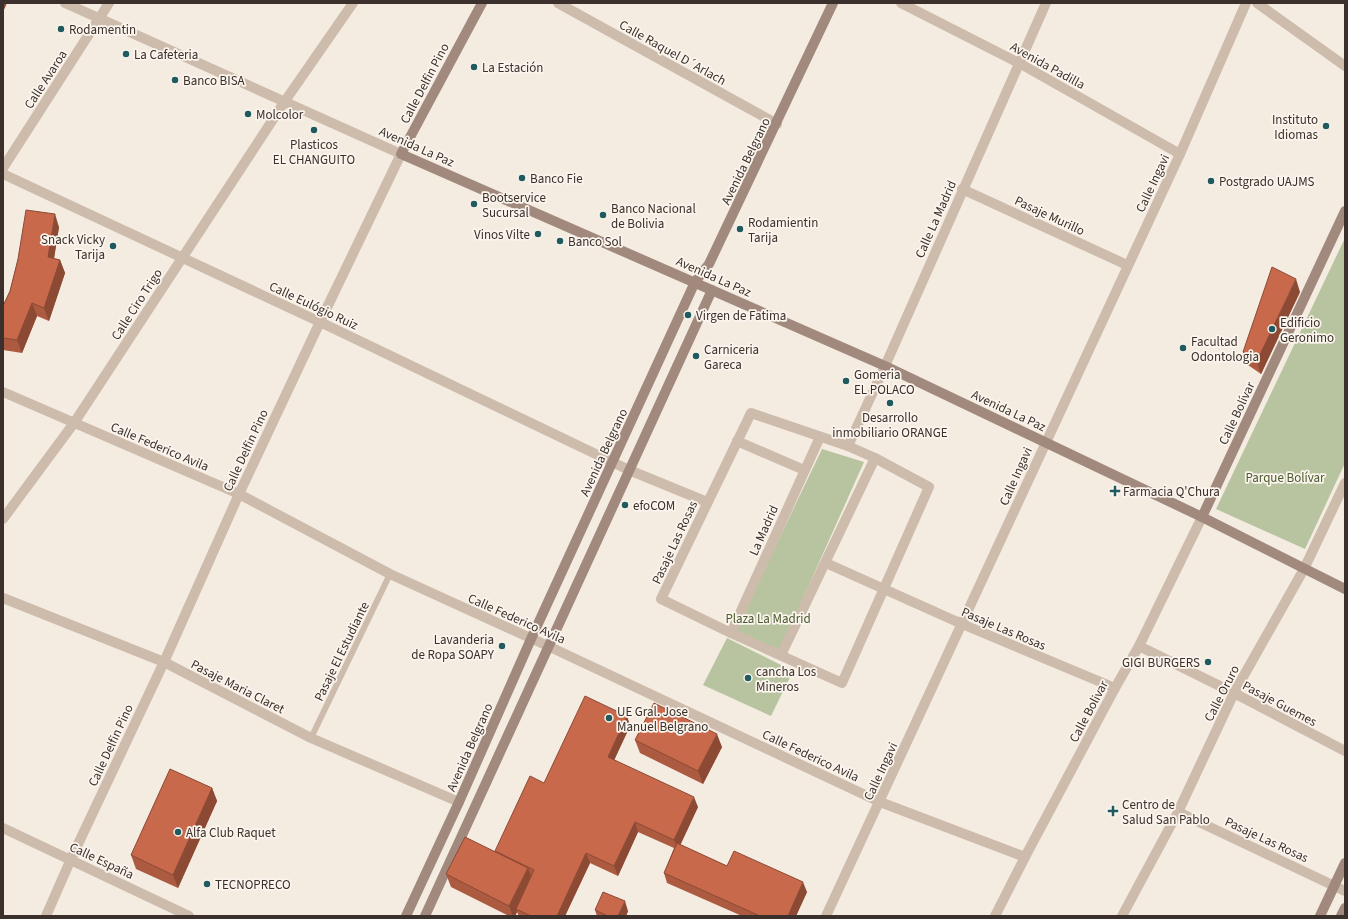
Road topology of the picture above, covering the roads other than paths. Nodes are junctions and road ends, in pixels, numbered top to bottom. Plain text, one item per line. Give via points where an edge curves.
1 (65, 3) edge
2 (108, 3) edge
3 (353, 3) edge
4 (482, 3) edge
5 (558, 3) edge
6 (833, 3) edge
7 (901, 3) edge
8 (1046, 3) edge
9 (1246, 3) edge
10 (1257, 3) edge
11 (99, 18) junction
12 (1019, 63) junction
13 (1345, 66) edge
14 (285, 101) junction
15 (776, 124) junction
16 (401, 154) junction
17 (1180, 154) junction
18 (3, 168) edge
19 (3, 174) edge
20 (962, 189) junction
21 (1345, 211) edge
22 (182, 257) junction
23 (1128, 265) junction
24 (696, 282) junction
25 (712, 290) junction
26 (320, 322) junction
27 (885, 366) junction
28 (3, 392) edge
29 (74, 423) junction
30 (820, 437) junction
31 (737, 441) junction
32 (1045, 442) junction
33 (848, 446) junction
34 (875, 458) junction
35 (613, 461) junction
36 (629, 470) junction
37 (804, 470) junction
38 (1345, 483) edge
39 (239, 494) junction
40 (707, 502) junction
41 (1202, 517) junction
42 (3, 519) edge
43 (826, 562) junction
44 (1304, 569) junction
45 (390, 574) junction
46 (883, 589) junction
47 (1345, 589) edge
48 (3, 598) edge
49 (962, 624) junction
50 (731, 633) junction
51 (531, 639) junction
52 (548, 646) junction
53 (1139, 646) junction
54 (781, 655) junction
55 (164, 662) junction
56 (1115, 688) junction
57 (1234, 693) junction
58 (311, 738) junction
59 (1345, 751) edge
60 (459, 802) junction
61 (880, 802) junction
62 (1178, 812) junction
63 (3, 828) edge
64 (1025, 857) junction
65 (71, 859) junction
66 (1345, 863) edge
67 (1334, 885) junction
68 (1345, 891) edge
69 (1345, 908) edge
70 (186, 915) edge
71 (46, 916) edge
72 (406, 916) edge
73 (425, 916) edge
74 (826, 916) edge
75 (995, 916) edge
76 (1122, 916) edge
77 (1320, 916) edge
78 (1341, 916) edge

1 - 11 street, Avenida La Paz
2 - 11 street, Calle Avaroa
3 - 14 street, Calle Ciro Trigo
4 - 16 street, Calle Delfin Pino
5 - 15 street, Calle Raquel D´Arlach
6 - 15 street, Avenida Belgrano
7 - 12 street, Avenida Padilla
8 - 12 street, Calle La Madrid
9 - 17 street, Calle Ingavi
10 - 13 street
11 - 14 street, Avenida La Paz
11 - 18 street, Calle Avaroa
12 - 17 street, Avenida Padilla
12 - 20 street, Calle La Madrid
14 - 16 street, Avenida La Paz
14 - 22 street, Calle Ciro Trigo
15 - 24 street, Avenida Belgrano via 709,264
16 - 24 street, Avenida La Paz
16 - 26 street, Calle Delfin Pino
17 - 23 street, Calle Ingavi
19 - 22 street, Calle Eulógio Ruiz
20 - 23 street, Pasaje Murillo
20 - 27 street, Calle La Madrid
21 - 41 street, Calle Bolívar
22 - 26 street, Calle Eulógio Ruiz
22 - 29 street, Calle Ciro Trigo
23 - 32 street, Calle Ingavi
24 - 25 street, Avenida La Paz
24 - 35 street, Avenida Belgrano
25 - 27 street, Avenida La Paz
25 - 36 street
26 - 35 street, Calle Eulógio Ruiz
26 - 39 street, Calle Delfin Pino
27 - 32 street, Avenida La Paz
27 - 33 street, Calle La Madrid
28 - 29 street, Calle Federico Avila
29 - 39 street, Calle Federico Avila
29 - 42 street, Calle Ciro Trigo
30 - 31 street, Pasaje Las Rosas via 751,412
30 - 33 street, Pasaje Las Rosas
30 - 37 street, La Madrid
31 - 37 street
31 - 40 street, Pasaje Las Rosas
32 - 41 street, Avenida La Paz
32 - 49 street, Calle Ingavi
33 - 34 street, Pasaje Las Rosas
34 - 43 street
34 - 46 street, Pasaje Las Rosas via 929,487
35 - 36 street, Calle Eulógio Ruiz
35 - 51 street, Avenida Belgrano
36 - 40 street
36 - 52 street
37 - 50 street, La Madrid
38 - 44 street, Calle Oruro
39 - 45 street, Calle Federico Avila
39 - 55 street, Calle Delfin Pino
40 - 50 street, Pasaje Las Rosas via 661,599
41 - 44 street, Avenida La Paz
41 - 53 street, Calle Bolivar
43 - 46 street
43 - 54 street
44 - 47 street, Avenida La Paz
44 - 57 street, Calle Oruro
45 - 51 street, Calle Federico Avila
45 - 58 lane, Pasaje El Estudiante
46 - 49 street, Pasaje Las Rosas
46 - 54 street, Pasaje Las Rosas via 842,683
48 - 55 street, Pasaje Maria Claret
49 - 56 street, Pasaje Las Rosas
49 - 61 street, Calle Ingavi
50 - 54 street, Pasaje Las Rosas
51 - 52 street, Calle Federico Avila
51 - 60 street, Avenida Belgrano
52 - 61 street, Calle Federico Avila
52 - 73 street
53 - 56 street, Calle Bolivar
53 - 57 street, Pasaje Guemes
55 - 58 street, Pasaje Maria Claret
55 - 65 street, Calle Delfin Pino
56 - 64 street, Calle Bolivar
57 - 59 street, Pasaje Guemes
57 - 62 street, Calle Oruro
58 - 60 street, Pasaje Maria Claret
60 - 72 street, Avenida Belgrano
61 - 64 street, Calle Federico Avila
61 - 74 street, Calle Ingavi
62 - 67 street, Pasaje Las Rosas
62 - 76 street, Calle Oruro
63 - 65 street, Calle España
64 - 75 street, Calle Bolivar
65 - 70 street, Calle España
65 - 71 street, Calle Delfin Pino
66 - 67 street
67 - 68 street, Pasaje Las Rosas
67 - 77 street
69 - 78 street

